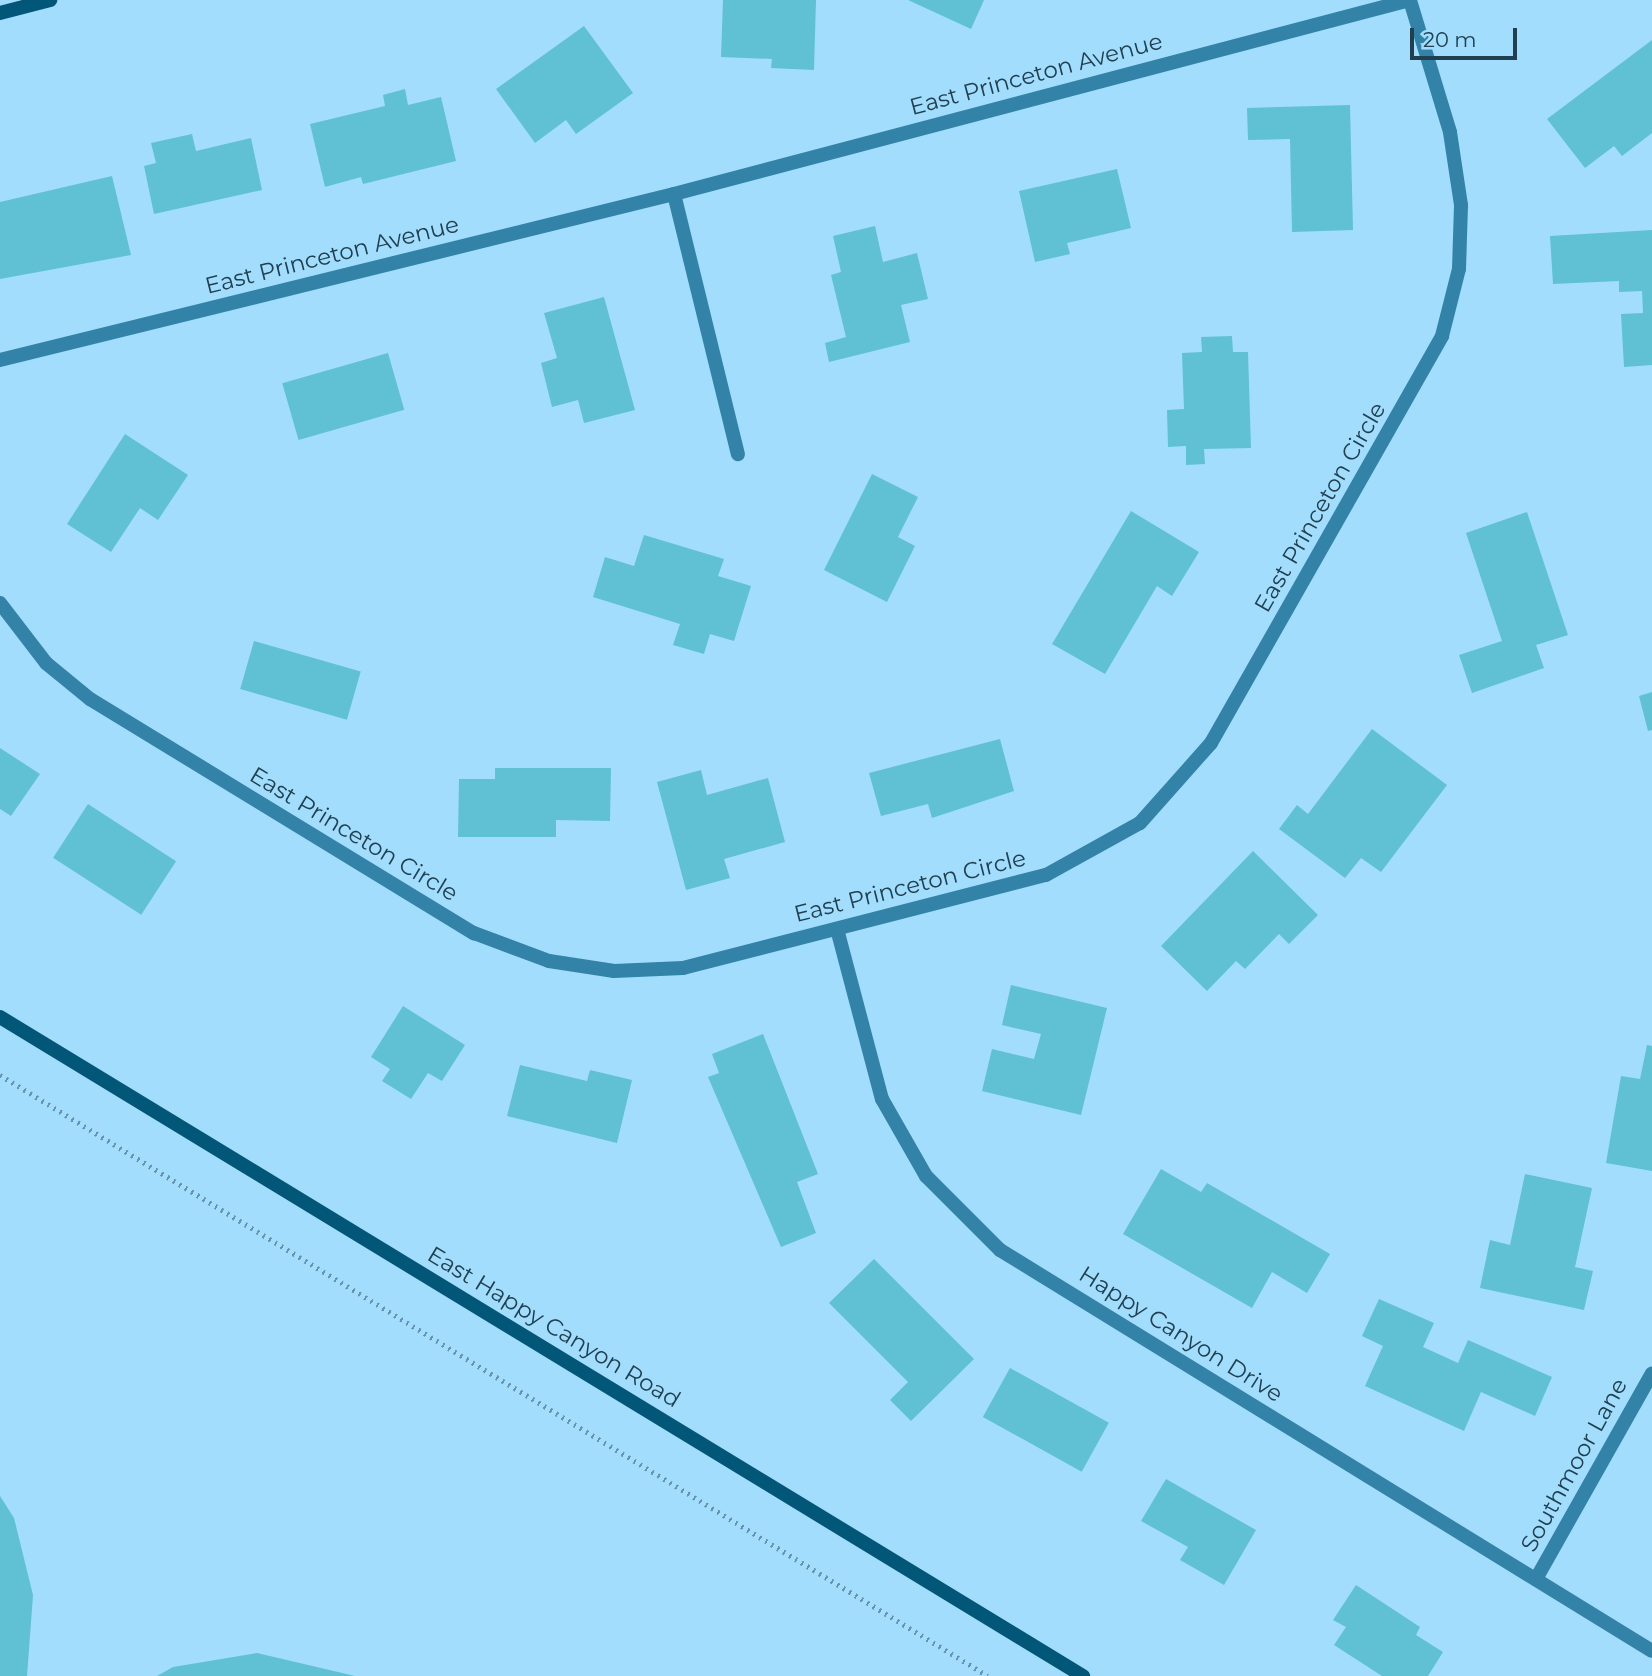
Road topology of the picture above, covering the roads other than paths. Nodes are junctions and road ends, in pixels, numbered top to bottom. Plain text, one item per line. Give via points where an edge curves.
1 (50, 0) edge
2 (1410, 0) edge
3 (0, 13) edge
4 (674, 194) junction
5 (0, 360) edge
6 (737, 454) dead end
7 (0, 603) edge
8 (837, 929) junction
9 (0, 1017) edge
10 (1652, 1373) edge
11 (1536, 1579) junction
12 (1652, 1651) edge
13 (1083, 1676) edge

1 - 3 street
2 - 4 street, East Princeton Avenue
2 - 8 street, East Princeton Circle via 1450,132 1461,205 1459,269 1442,336 1211,743 1172,794 1109,844 1004,888
4 - 5 street, East Princeton Avenue
4 - 6 street
7 - 8 street, East Princeton Circle via 46,663 90,699 474,933 521,953 614,971 655,971
8 - 11 street, Happy Canyon Drive via 882,1098 926,1176 960,1213 1000,1250
9 - 13 street, East Happy Canyon Road
10 - 11 street, Southmoor Lane
11 - 12 street, Happy Canyon Drive

